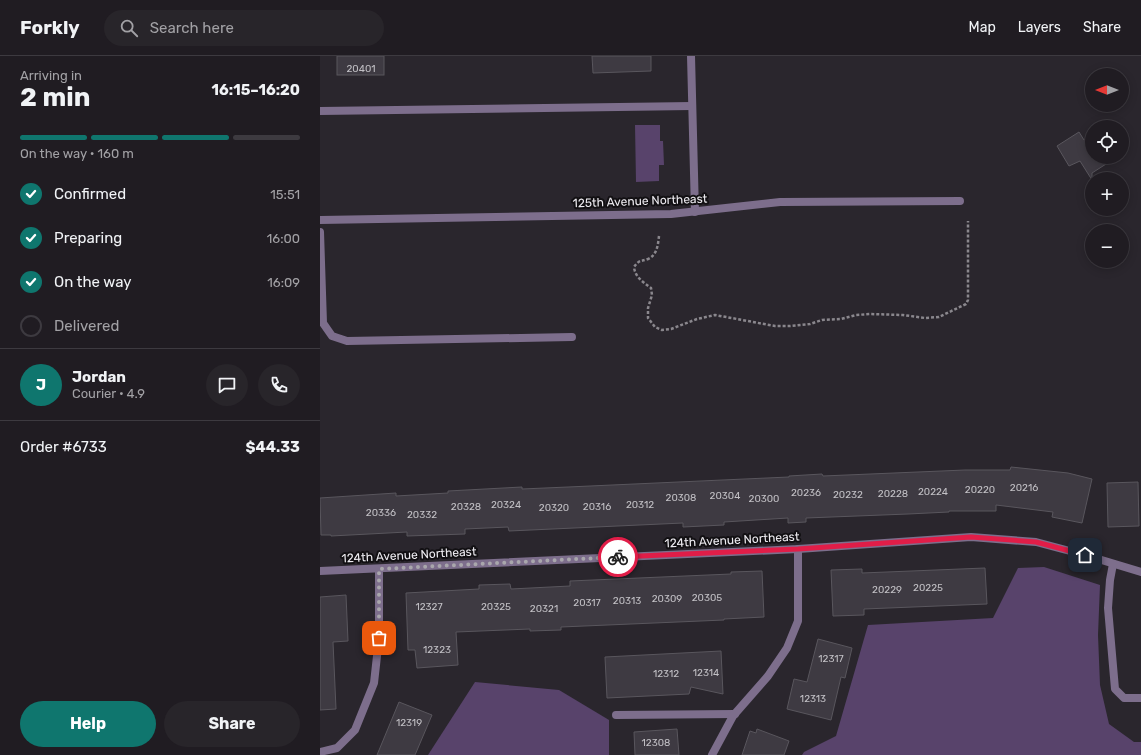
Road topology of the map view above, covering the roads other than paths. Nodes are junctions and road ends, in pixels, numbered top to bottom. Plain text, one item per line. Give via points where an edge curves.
1 (691, 56) edge
2 (692, 106) junction
3 (320, 111) edge
4 (960, 201) dead end
5 (695, 212) junction
6 (320, 220) edge
7 (320, 232) edge
8 (572, 337) dead end
9 (798, 549) junction
10 (1113, 564) junction
11 (379, 569) junction
12 (320, 571) edge
13 (1141, 572) edge
14 (1141, 698) edge
15 (735, 714) junction
16 (616, 715) dead end
17 (320, 752) edge
18 (712, 755) edge

1 - 2 street
2 - 3 street
2 - 5 street
4 - 5 street, 125th Avenue Northeast via 780,202
5 - 6 street, 125th Avenue Northeast
7 - 8 street via 323,323 332,336 347,341
9 - 10 street, 124th Avenue Northeast via 971,537 1036,542
9 - 11 street, 124th Avenue Northeast
9 - 15 street via 798,621 787,648 768,676
10 - 13 street, 124th Avenue Northeast
10 - 14 street via 1108,608 1115,689 1124,698
11 - 12 street, 124th Avenue Northeast
11 - 17 street via 379,638 374,683 355,730 337,748
15 - 16 street
15 - 18 street

